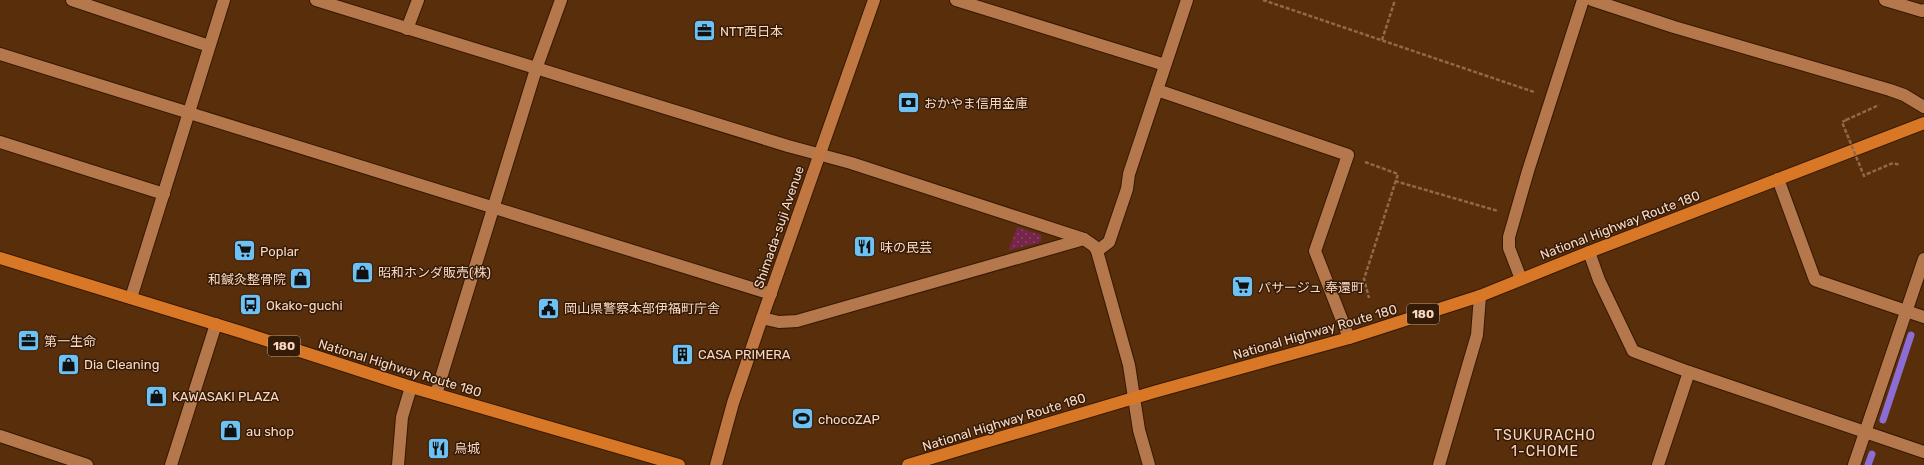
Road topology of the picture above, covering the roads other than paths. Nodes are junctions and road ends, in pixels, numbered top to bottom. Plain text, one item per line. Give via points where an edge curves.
1 (72, 0) edge
2 (224, 0) edge
3 (316, 0) edge
4 (418, 0) edge
5 (560, 0) edge
6 (874, 0) edge
7 (956, 0) edge
8 (1188, 0) edge
9 (1584, 0) edge
10 (1592, 0) edge
11 (1885, 0) edge
12 (1924, 10) edge
13 (408, 29) junction
14 (209, 46) junction
15 (0, 54) edge
16 (1165, 65) junction
17 (536, 69) junction
18 (1157, 90) junction
19 (1924, 106) edge
20 (187, 114) junction
21 (1924, 123) edge
22 (0, 142) edge
23 (819, 155) junction
24 (1778, 179) junction
25 (164, 194) junction
26 (493, 208) junction
27 (1084, 240) junction
28 (1097, 251) junction
29 (1589, 252) junction
30 (0, 258) edge
31 (1924, 259) edge
32 (1521, 279) junction
33 (771, 294) junction
34 (1480, 296) junction
35 (131, 298) junction
36 (1906, 311) junction
37 (1924, 317) edge
38 (762, 318) junction
39 (216, 324) junction
40 (1349, 338) junction
41 (1689, 372) junction
42 (411, 387) junction
43 (436, 394) junction
44 (1134, 398) junction
45 (1865, 432) junction
46 (0, 436) edge
47 (1924, 452) edge
48 (1658, 463) edge
49 (87, 465) edge
50 (171, 465) edge
51 (398, 465) edge
52 (679, 465) edge
53 (716, 465) edge
54 (908, 465) edge
55 (1149, 465) edge
56 (1439, 465) edge
57 (1854, 465) edge

1 - 14 street
2 - 14 street
3 - 13 street
4 - 13 street
5 - 17 street
6 - 23 street, Shimada-suji Avenue
7 - 16 street
8 - 16 street
9 - 32 street via 1509,237 1509,248
10 - 19 street via 1674,27 1890,90
11 - 12 street
13 - 17 street
14 - 20 street
15 - 20 street
16 - 18 street
17 - 23 street
17 - 26 street
18 - 28 street via 1128,174 1127,189 1109,242
18 - 40 street via 1348,155 1315,252
20 - 25 street
20 - 26 street
21 - 24 highway, National Highway Route 180 / 180
22 - 25 street
23 - 27 street via 851,163
23 - 33 street, Shimada-suji Avenue
24 - 29 highway, National Highway Route 180 / 180
24 - 36 street via 1815,280
25 - 35 street
26 - 33 street
26 - 43 street
27 - 28 street
27 - 38 street via 797,320 779,322
28 - 44 street via 1129,365
29 - 32 highway, National Highway Route 180 / 180
29 - 41 street via 1599,280 1634,351
30 - 35 highway, National Highway Route 180 / 180
31 - 36 street
32 - 34 highway, National Highway Route 180 / 180
33 - 38 street, Shimada-suji Avenue
34 - 40 highway, National Highway Route 180 / 180
34 - 56 street via 1477,335
35 - 39 highway, National Highway Route 180 / 180
36 - 37 street
36 - 45 street
38 - 53 street, Shimada-suji Avenue via 733,403
39 - 42 highway, National Highway Route 180 / 180
39 - 50 street
40 - 44 highway, National Highway Route 180 / 180
41 - 45 street
41 - 48 street
42 - 43 highway, National Highway Route 180 / 180
42 - 51 street via 402,417
43 - 52 highway, National Highway Route 180 / 180
44 - 54 highway, National Highway Route 180 / 180
44 - 55 street via 1139,430
45 - 47 street
45 - 57 street
46 - 49 street

